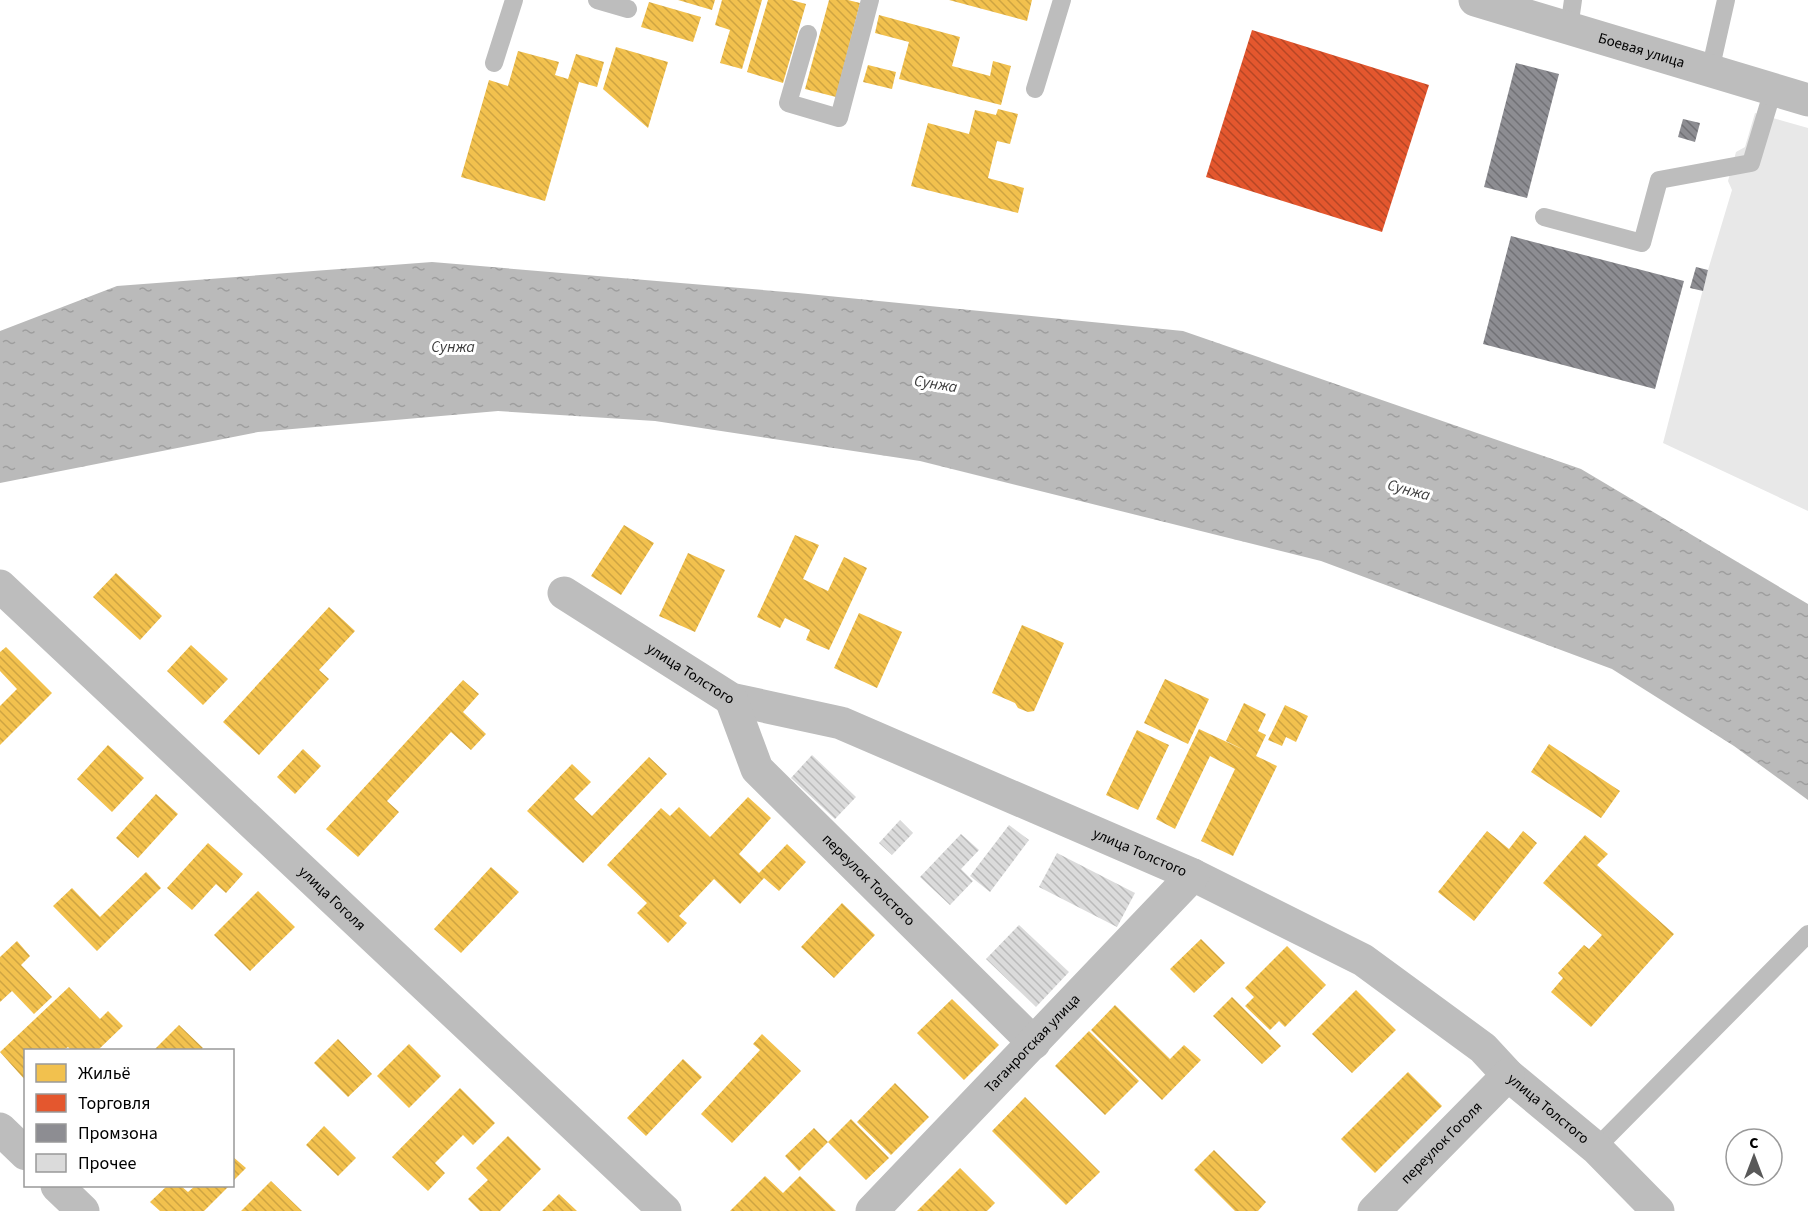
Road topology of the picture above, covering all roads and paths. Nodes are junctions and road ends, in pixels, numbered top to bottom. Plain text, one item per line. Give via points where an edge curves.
1 (514, 0) edge
2 (597, 0) edge
3 (870, 0) edge
4 (1062, 0) edge
5 (1475, 0) edge
6 (1726, 0) edge
7 (628, 9) dead end
8 (1571, 14) edge
9 (808, 34) dead end
10 (495, 63) dead end
11 (1710, 71) junction
12 (1035, 89) dead end
13 (1773, 90) junction
14 (1808, 100) edge
15 (1544, 217) dead end
16 (0, 586) edge
17 (564, 593) dead end
18 (731, 699) junction
19 (1193, 875) junction
20 (1808, 934) edge
21 (1034, 1043) junction
22 (1508, 1075) junction
23 (0, 1129) edge
24 (1596, 1148) junction
25 (24, 1152) edge
26 (59, 1187) edge
27 (83, 1211) edge
28 (665, 1211) edge
29 (872, 1211) edge
30 (1374, 1211) edge
31 (1658, 1211) edge

1 - 10 lane
2 - 7 lane
3 - 9 lane via 839,118 788,103
4 - 12 lane
5 - 8 street, Боевая улица
6 - 11 lane
8 - 11 street, Боевая улица
11 - 13 street, Боевая улица
13 - 14 street, Боевая улица
13 - 15 lane via 1751,164 1659,180 1642,243
16 - 28 street, улица Гоголя
17 - 18 street, улица Толстого
18 - 19 street, улица Толстого via 841,723
18 - 21 street, переулок Толстого via 757,769
19 - 21 street, Таганрогская улица
19 - 22 street, улица Толстого via 1363,960 1483,1048
20 - 24 lane
21 - 29 street, Таганрогская улица
22 - 24 street, улица Толстого
22 - 30 street, переулок Гоголя
23 - 25 street
24 - 31 street, улица Толстого
26 - 27 street

